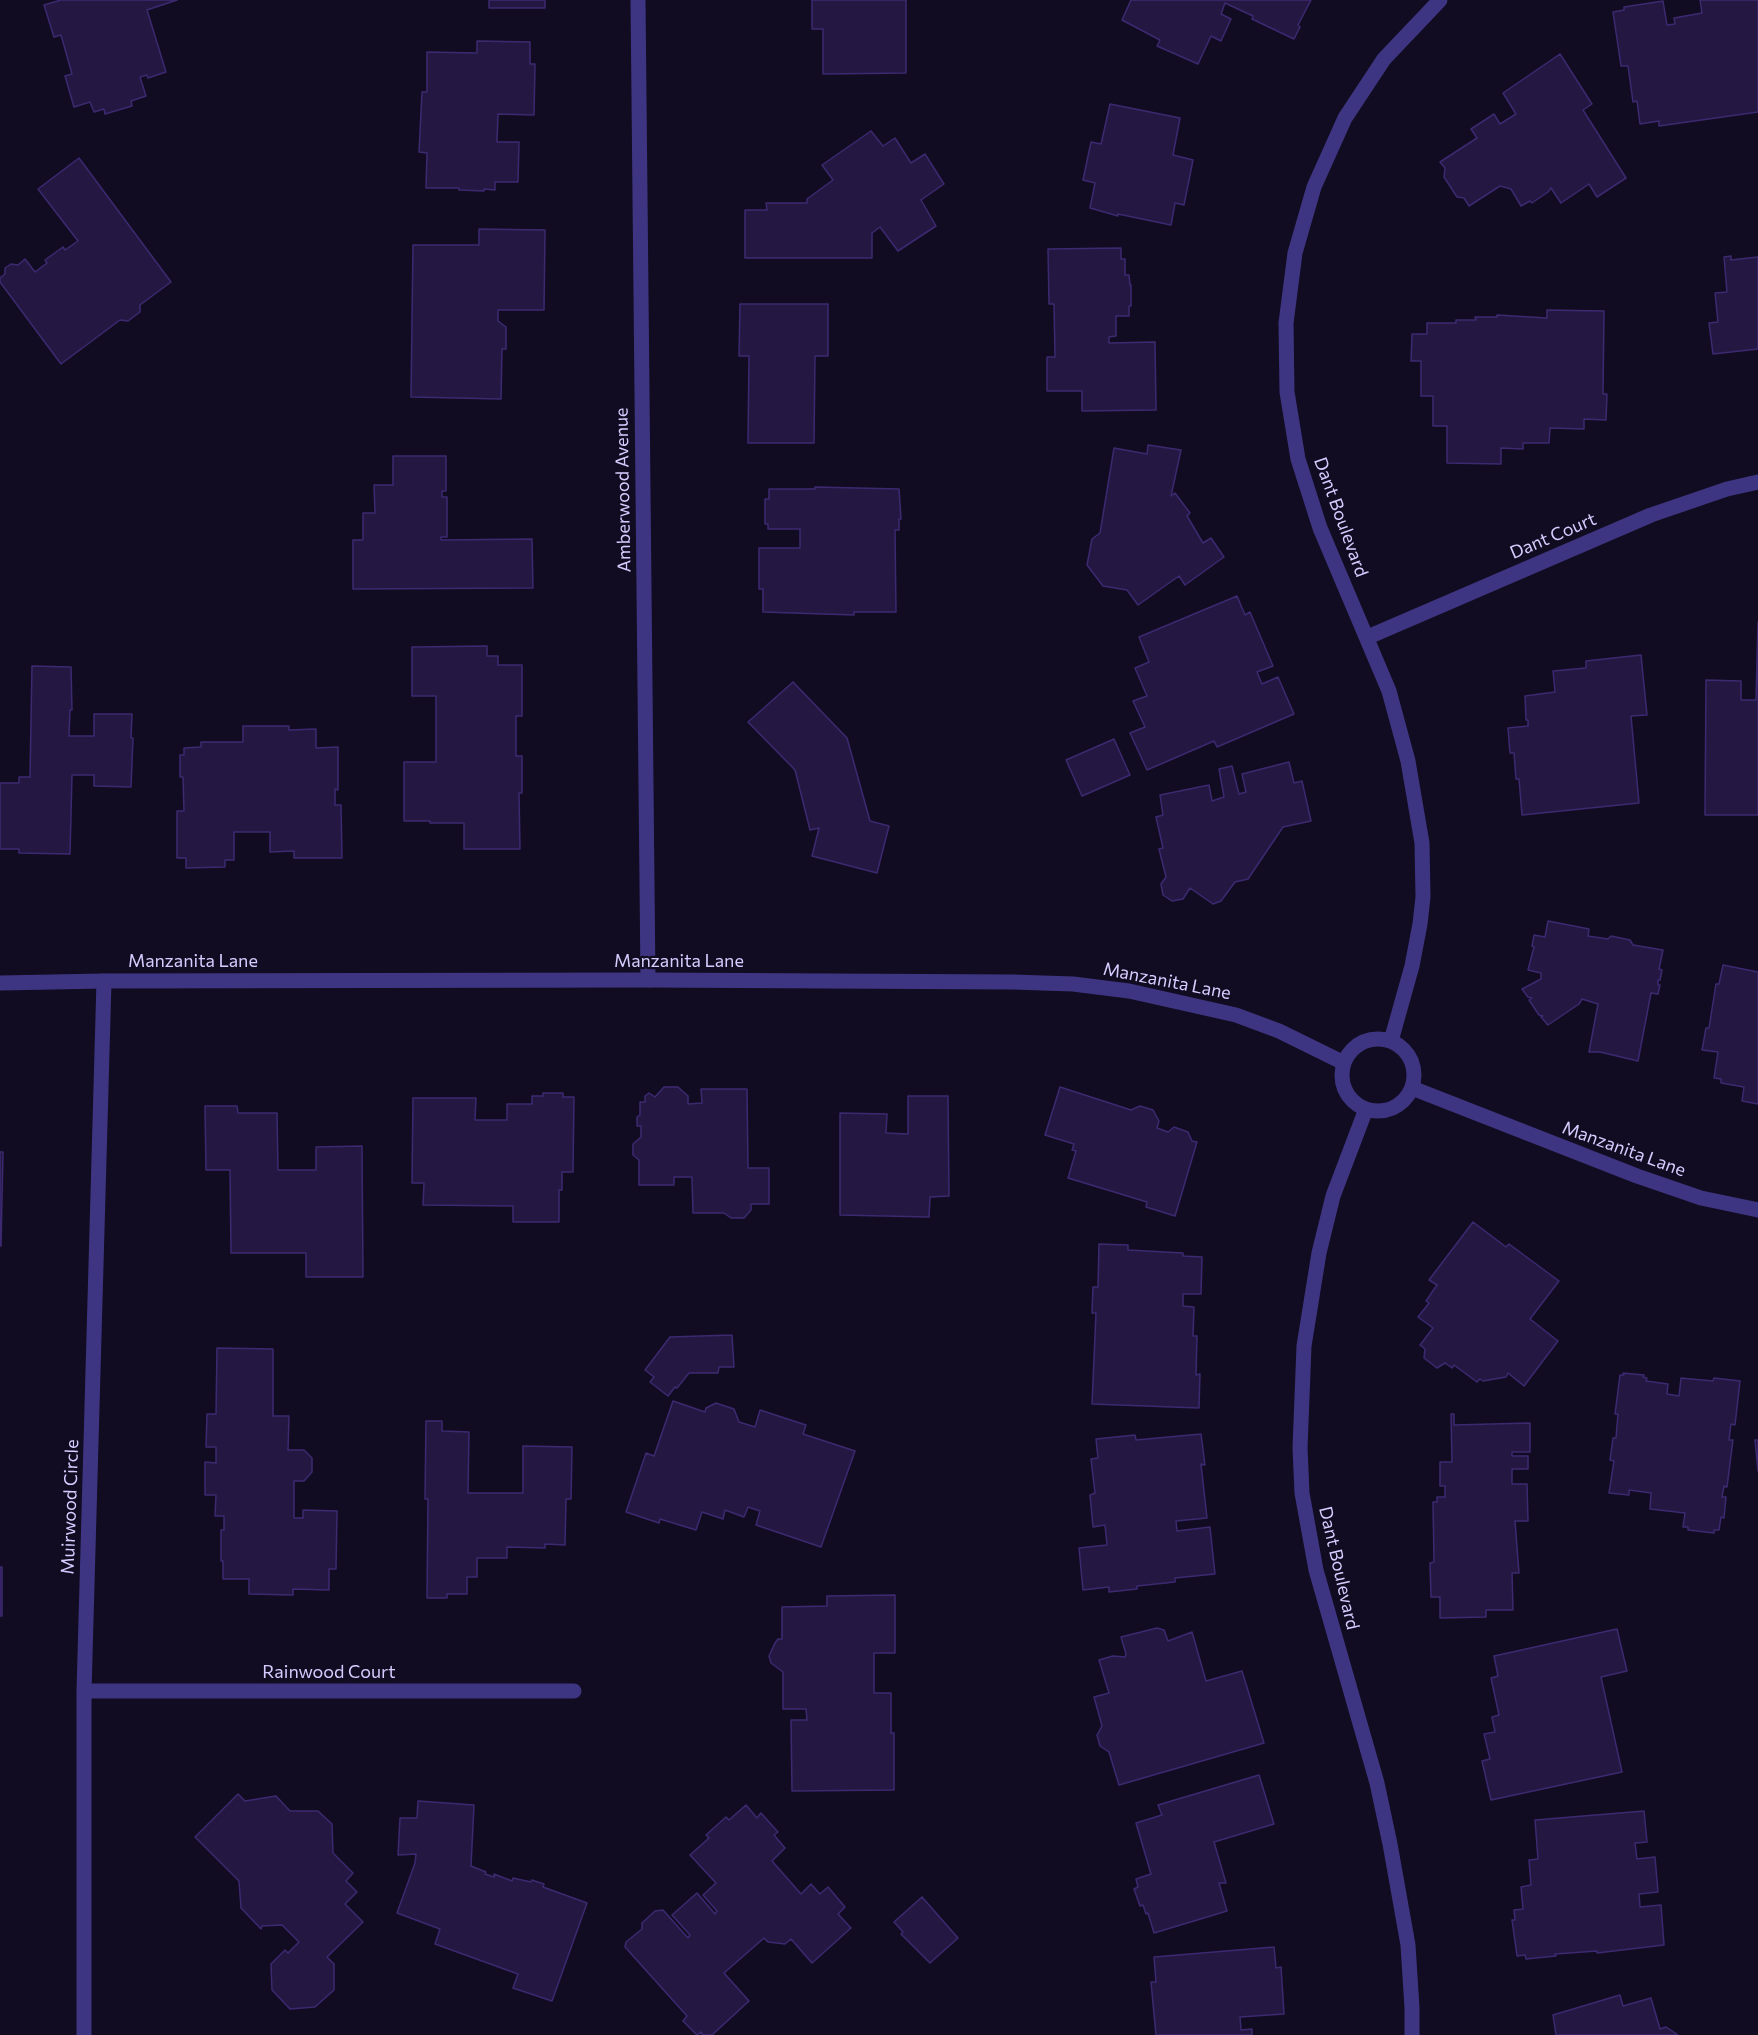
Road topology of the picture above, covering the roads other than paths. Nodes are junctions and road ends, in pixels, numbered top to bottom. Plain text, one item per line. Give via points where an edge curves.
1 (638, 0) edge
2 (1440, 0) edge
3 (1758, 482) edge
4 (1368, 638) junction
5 (648, 980) junction
6 (104, 981) junction
7 (0, 983) edge
8 (1391, 1041) junction
9 (1344, 1063) junction
10 (1412, 1088) junction
11 (1366, 1109) junction
12 (1758, 1210) edge
13 (84, 1691) junction
14 (574, 1691) dead end
15 (84, 2035) edge
16 (1412, 2035) edge

1 - 5 street, Amberwood Avenue
2 - 4 street, Dant Boulevard via 1384,59 1345,118 1314,187 1295,254 1286,323 1287,392 1298,459 1320,528
3 - 4 street, Dant Court via 1652,515
4 - 8 street, Dant Boulevard via 1403,741 1422,843 1424,897 1420,924
5 - 6 street, Manzanita Lane
5 - 9 street, Manzanita Lane via 1073,984 1129,991 1236,1015 1280,1031
6 - 7 street, Manzanita Lane
6 - 13 street, Muirwood Circle
8 - 9 street via 1363,1042
8 - 10 street via 1411,1060
9 - 11 street via 1345,1090 1353,1102
10 - 11 street via 1405,1100 1393,1108
10 - 12 street, Manzanita Lane via 1636,1176 1701,1198
11 - 16 street, Dant Boulevard via 1333,1196 1319,1252 1304,1347 1302,1493 1316,1570 1377,1783 1390,1844 1408,1945
13 - 14 street, Rainwood Court
13 - 15 street, Muirwood Circle

